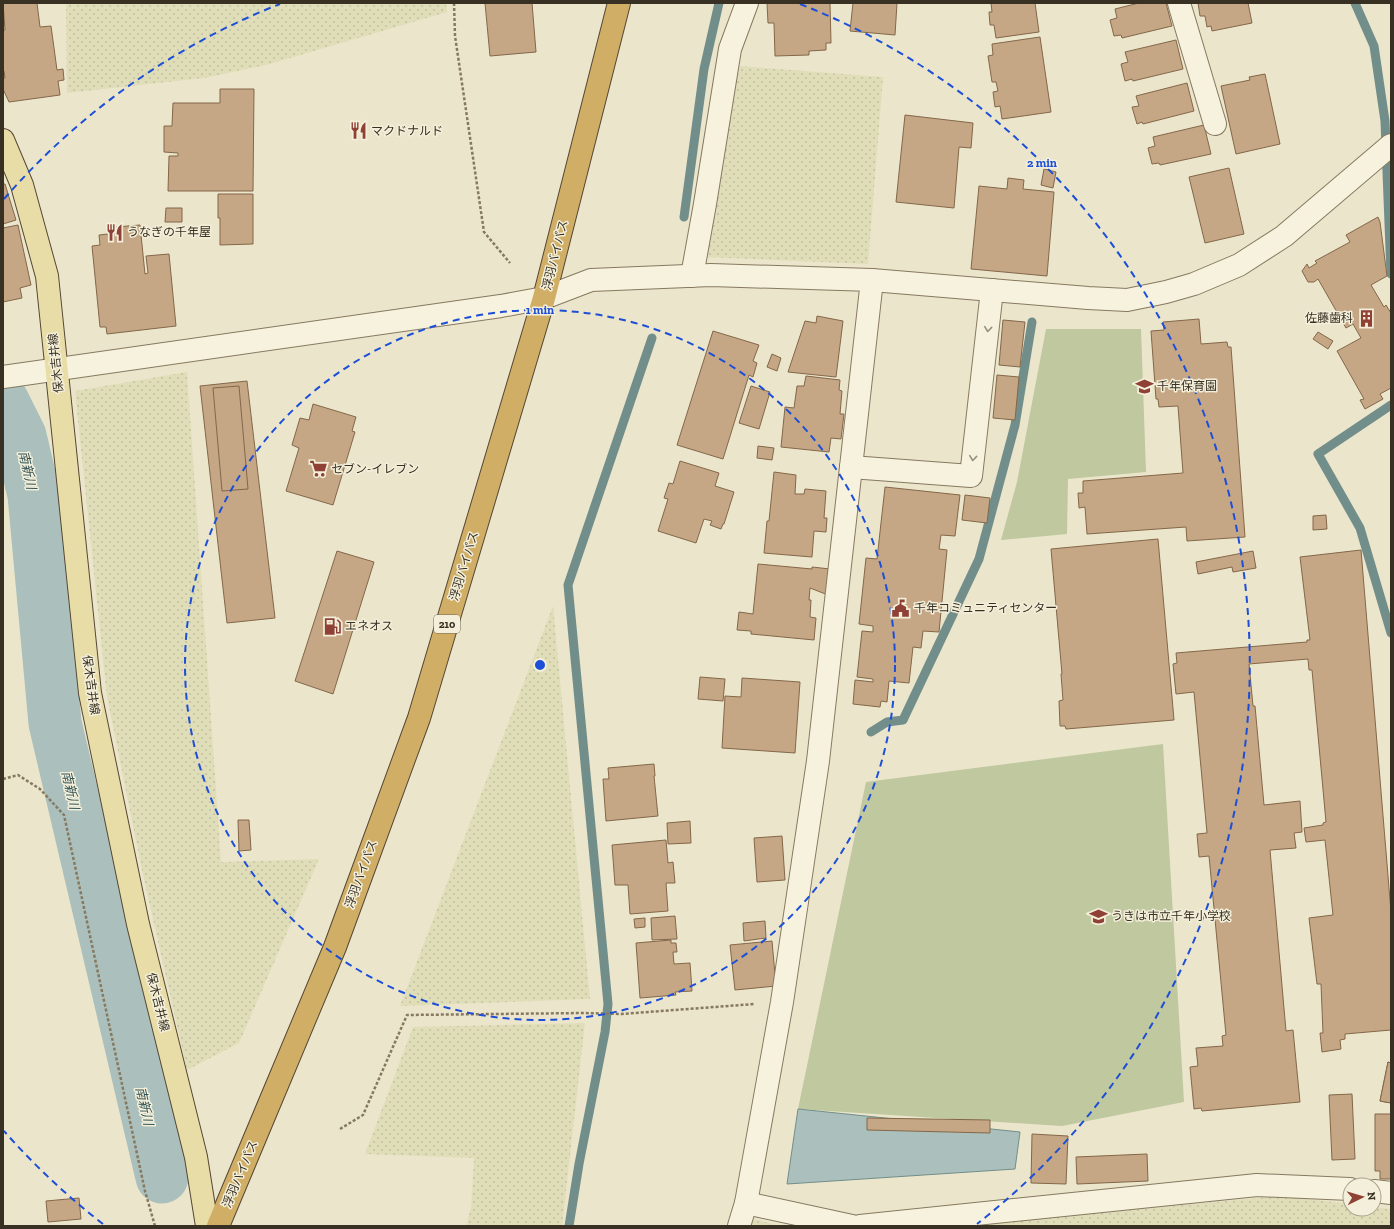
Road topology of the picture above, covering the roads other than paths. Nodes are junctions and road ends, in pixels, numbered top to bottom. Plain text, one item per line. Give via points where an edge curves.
1 (619, 3) edge
2 (747, 3) edge
3 (1179, 3) edge
4 (1215, 124) dead end
5 (3, 140) edge
6 (1384, 150) edge
7 (692, 276) junction
8 (872, 280) junction
9 (992, 290) junction
10 (544, 298) junction
11 (57, 368) junction
12 (3, 377) edge
13 (851, 467) junction
14 (1342, 1189) edge
15 (746, 1203) junction
16 (207, 1226) edge
17 (218, 1226) edge
18 (739, 1226) edge
19 (852, 1226) edge
20 (860, 1226) edge

1 - 10 highway, 浮羽バイパス / 210
2 - 7 street via 730,49
3 - 4 street
5 - 11 main road, 保木吉井線 via 22,185 47,276
6 - 9 street via 1284,236 1239,265 1194,284 1127,300
7 - 8 street
7 - 10 street via 591,280
8 - 9 street
8 - 13 street
9 -> 13 street via 971,476
10 - 11 street
10 - 17 highway, 浮羽バイパス / 210 via 419,718 334,947
11 - 12 street
11 - 16 main road, 保木吉井線 via 90,693 138,924 196,1157
13 - 15 street via 818,762 782,1002
14 - 20 street via 1257,1185
15 - 18 street
15 - 19 street

